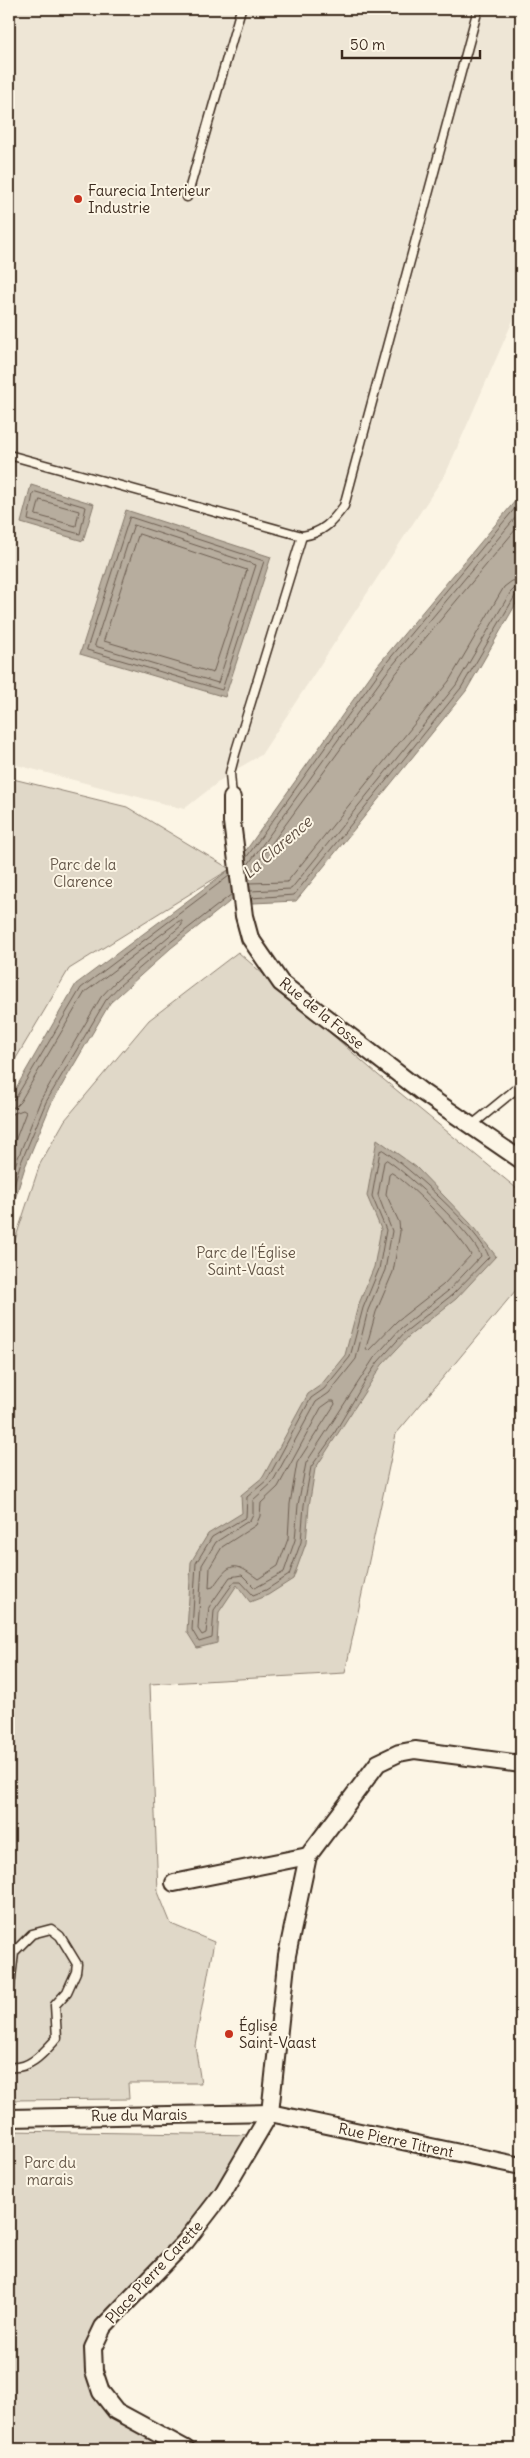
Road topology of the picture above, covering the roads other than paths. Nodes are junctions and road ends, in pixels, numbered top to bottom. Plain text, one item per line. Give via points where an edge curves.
1 (241, 9) edge
2 (478, 9) edge
3 (187, 197) dead end
4 (9, 455) edge
5 (302, 536) junction
6 (232, 798) joint
7 (521, 1085) edge
8 (472, 1125) junction
9 (521, 1160) edge
10 (521, 1764) edge
11 (308, 1856) junction
12 (174, 1883) dead end
13 (9, 1995) edge
14 (9, 2068) edge
15 (270, 2113) junction
16 (9, 2118) edge
17 (521, 2166) edge
18 (186, 2449) edge

1 - 3 lane
2 - 5 lane via 344,506 331,523 315,534
4 - 5 lane
5 - 6 lane via 234,754 230,773
6 - 8 street, Rue de la Fosse via 244,916 250,938 281,983 422,1092
7 - 8 lane
8 - 9 street, Rue de la Fosse
10 - 11 street via 415,1750 399,1753 378,1763
11 - 12 street
11 - 15 street, Place Pierre Carette via 287,1955
13 - 14 lane via 14,1952 32,1934 51,1929 60,1936 77,1964 67,1992 55,2005 57,2038 38,2059 18,2069
15 - 16 street, Rue du Marais
15 - 17 street, Rue Pierre Titrent
15 - 18 street, Place Pierre Carette via 223,2193 186,2241 103,2327 93,2348 94,2371 101,2392 116,2412

